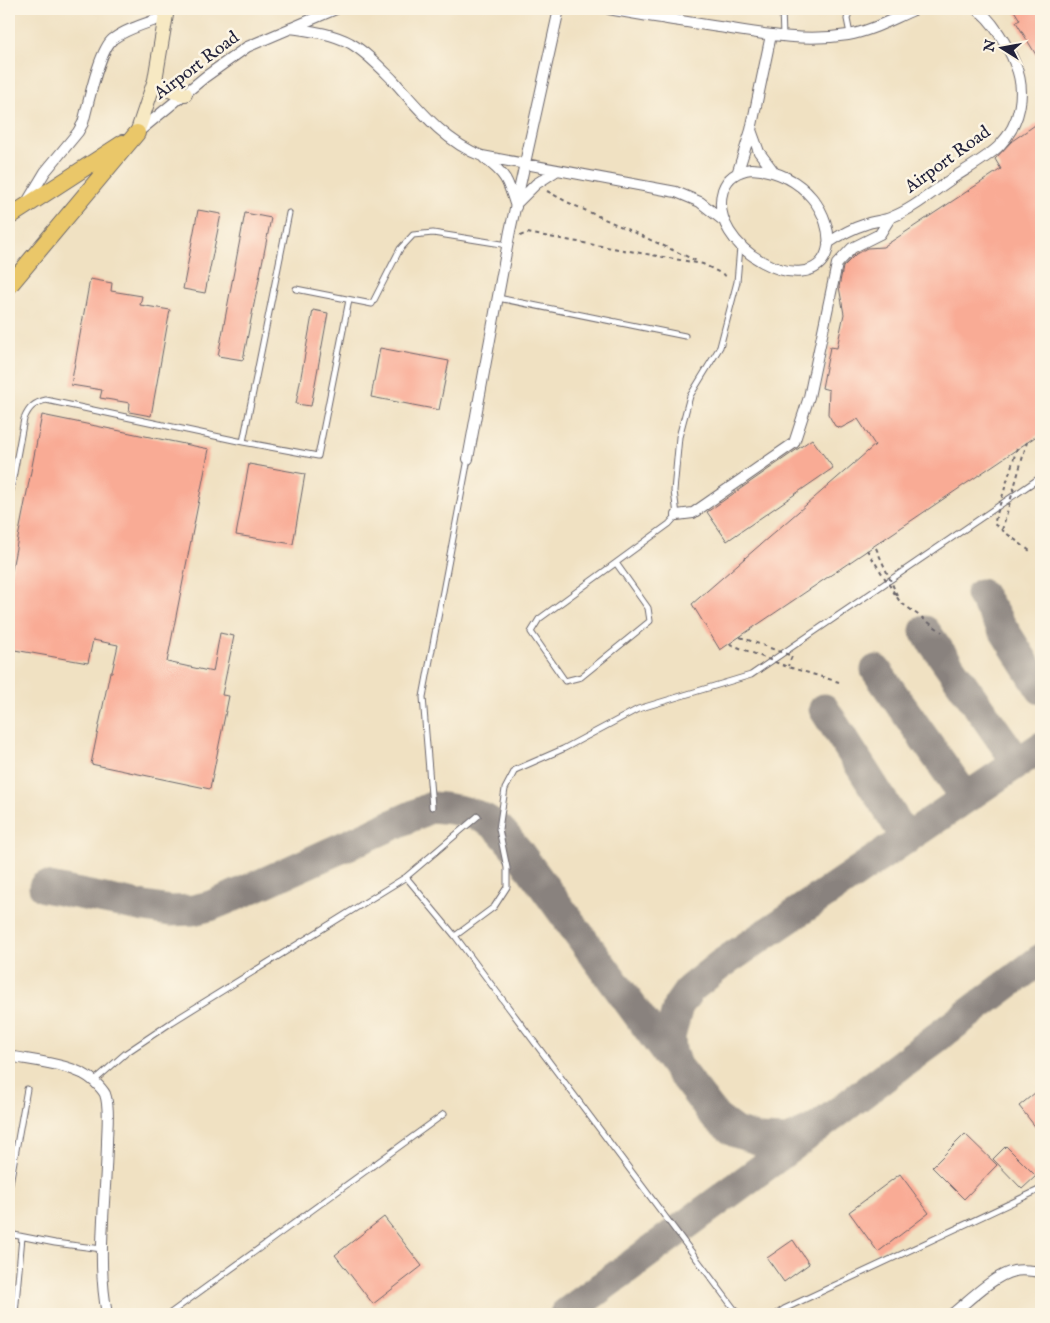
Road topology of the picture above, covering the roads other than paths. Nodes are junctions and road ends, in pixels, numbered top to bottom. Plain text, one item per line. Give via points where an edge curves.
1 (336, 9) edge
2 (559, 9) edge
3 (609, 9) edge
4 (782, 9) edge
5 (850, 9) edge
6 (916, 9) edge
7 (976, 9) edge
8 (167, 13) edge
9 (291, 28) junction
10 (850, 34) junction
11 (771, 36) junction
12 (783, 37) junction
13 (155, 80) junction
14 (185, 94) junction
15 (751, 130) junction
16 (137, 133) junction
17 (482, 156) junction
18 (526, 164) junction
19 (738, 170) junction
20 (556, 171) junction
21 (774, 172) junction
22 (26, 205) junction
23 (517, 205) junction
24 (289, 213) dead end
25 (9, 217) edge
26 (890, 218) junction
27 (724, 221) junction
28 (828, 243) junction
29 (508, 245) junction
30 (740, 247) junction
31 (9, 286) edge
32 (296, 289) dead end
33 (498, 298) junction
34 (349, 300) junction
35 (685, 336) dead end
36 (243, 442) junction
37 (468, 459) joint
38 (9, 460) edge
39 (16, 462) junction
40 (1041, 478) edge
41 (9, 500) edge
42 (678, 515) junction
43 (616, 563) junction
44 (432, 808) dead end
45 (478, 816) dead end
46 (406, 877) junction
47 (455, 936) junction
48 (9, 1056) edge
49 (94, 1081) junction
50 (27, 1089) dead end
51 (444, 1114) dead end
52 (9, 1189) edge
53 (1041, 1189) edge
54 (9, 1234) edge
55 (22, 1237) junction
56 (102, 1249) junction
57 (1041, 1272) edge
58 (15, 1314) edge
59 (107, 1314) edge
60 (169, 1314) edge
61 (738, 1314) edge
62 (777, 1314) edge
63 (952, 1314) edge

1 - 9 street, Airport Road
2 - 18 street
3 - 11 street
4 - 12 lane
5 - 10 lane via 847,19
6 - 10 street
7 - 26 street, Airport Road via 982,12 1001,38 1019,73 1020,102 1015,125 999,147
8 - 13 main road
8 - 22 street via 111,40 100,61 83,123 45,172
9 - 14 street, Airport Road via 247,47
9 - 17 street via 327,33 350,42 372,59 432,122 468,150
10 - 12 street
11 - 12 street
11 - 15 street
13 - 14 main road via 168,90
13 - 16 main road
14 - 16 street, Airport Road
15 - 19 street
15 - 21 street via 759,152
16 - 22 main road
16 - 31 main road
17 - 18 street
17 - 23 street via 507,179
18 - 20 street
18 - 23 street
19 - 21 street
19 - 27 street via 728,180 720,201
20 - 23 street via 536,184
20 - 27 street via 676,192 700,202
21 - 28 street via 797,184 811,197 823,216
22 - 25 main road
23 - 29 street
24 - 36 lane
26 - 28 street, Airport Road via 863,225
26 - 42 street via 880,234 852,248 837,264 809,397 794,443 693,513
27 - 30 street
28 - 30 street via 822,260 799,273 779,269
29 - 33 street
29 - 34 lane via 433,232 413,235 400,249 372,304
30 - 42 lane via 737,282 720,347 690,396 679,437 674,491
32 - 34 lane
33 - 35 lane
33 - 37 street
34 - 36 lane via 318,456
36 - 39 lane via 46,400 29,407
37 - 44 lane via 423,697
38 - 39 lane
39 - 41 lane
40 - 47 lane via 751,675 638,709 563,749 515,770 505,788 499,829 507,868 507,887 494,907
42 - 43 lane
43 - 43 lane via 539,619 531,632 565,680 581,677 650,621 648,608
45 - 46 lane
46 - 47 lane
46 - 49 lane via 172,1022 126,1053
47 - 61 lane
48 - 49 street via 82,1073
49 - 56 street via 105,1093 107,1108
50 - 52 lane
51 - 60 lane
53 - 62 lane
54 - 55 lane
55 - 56 lane
55 - 58 lane
56 - 59 street
57 - 63 street via 1011,1271

